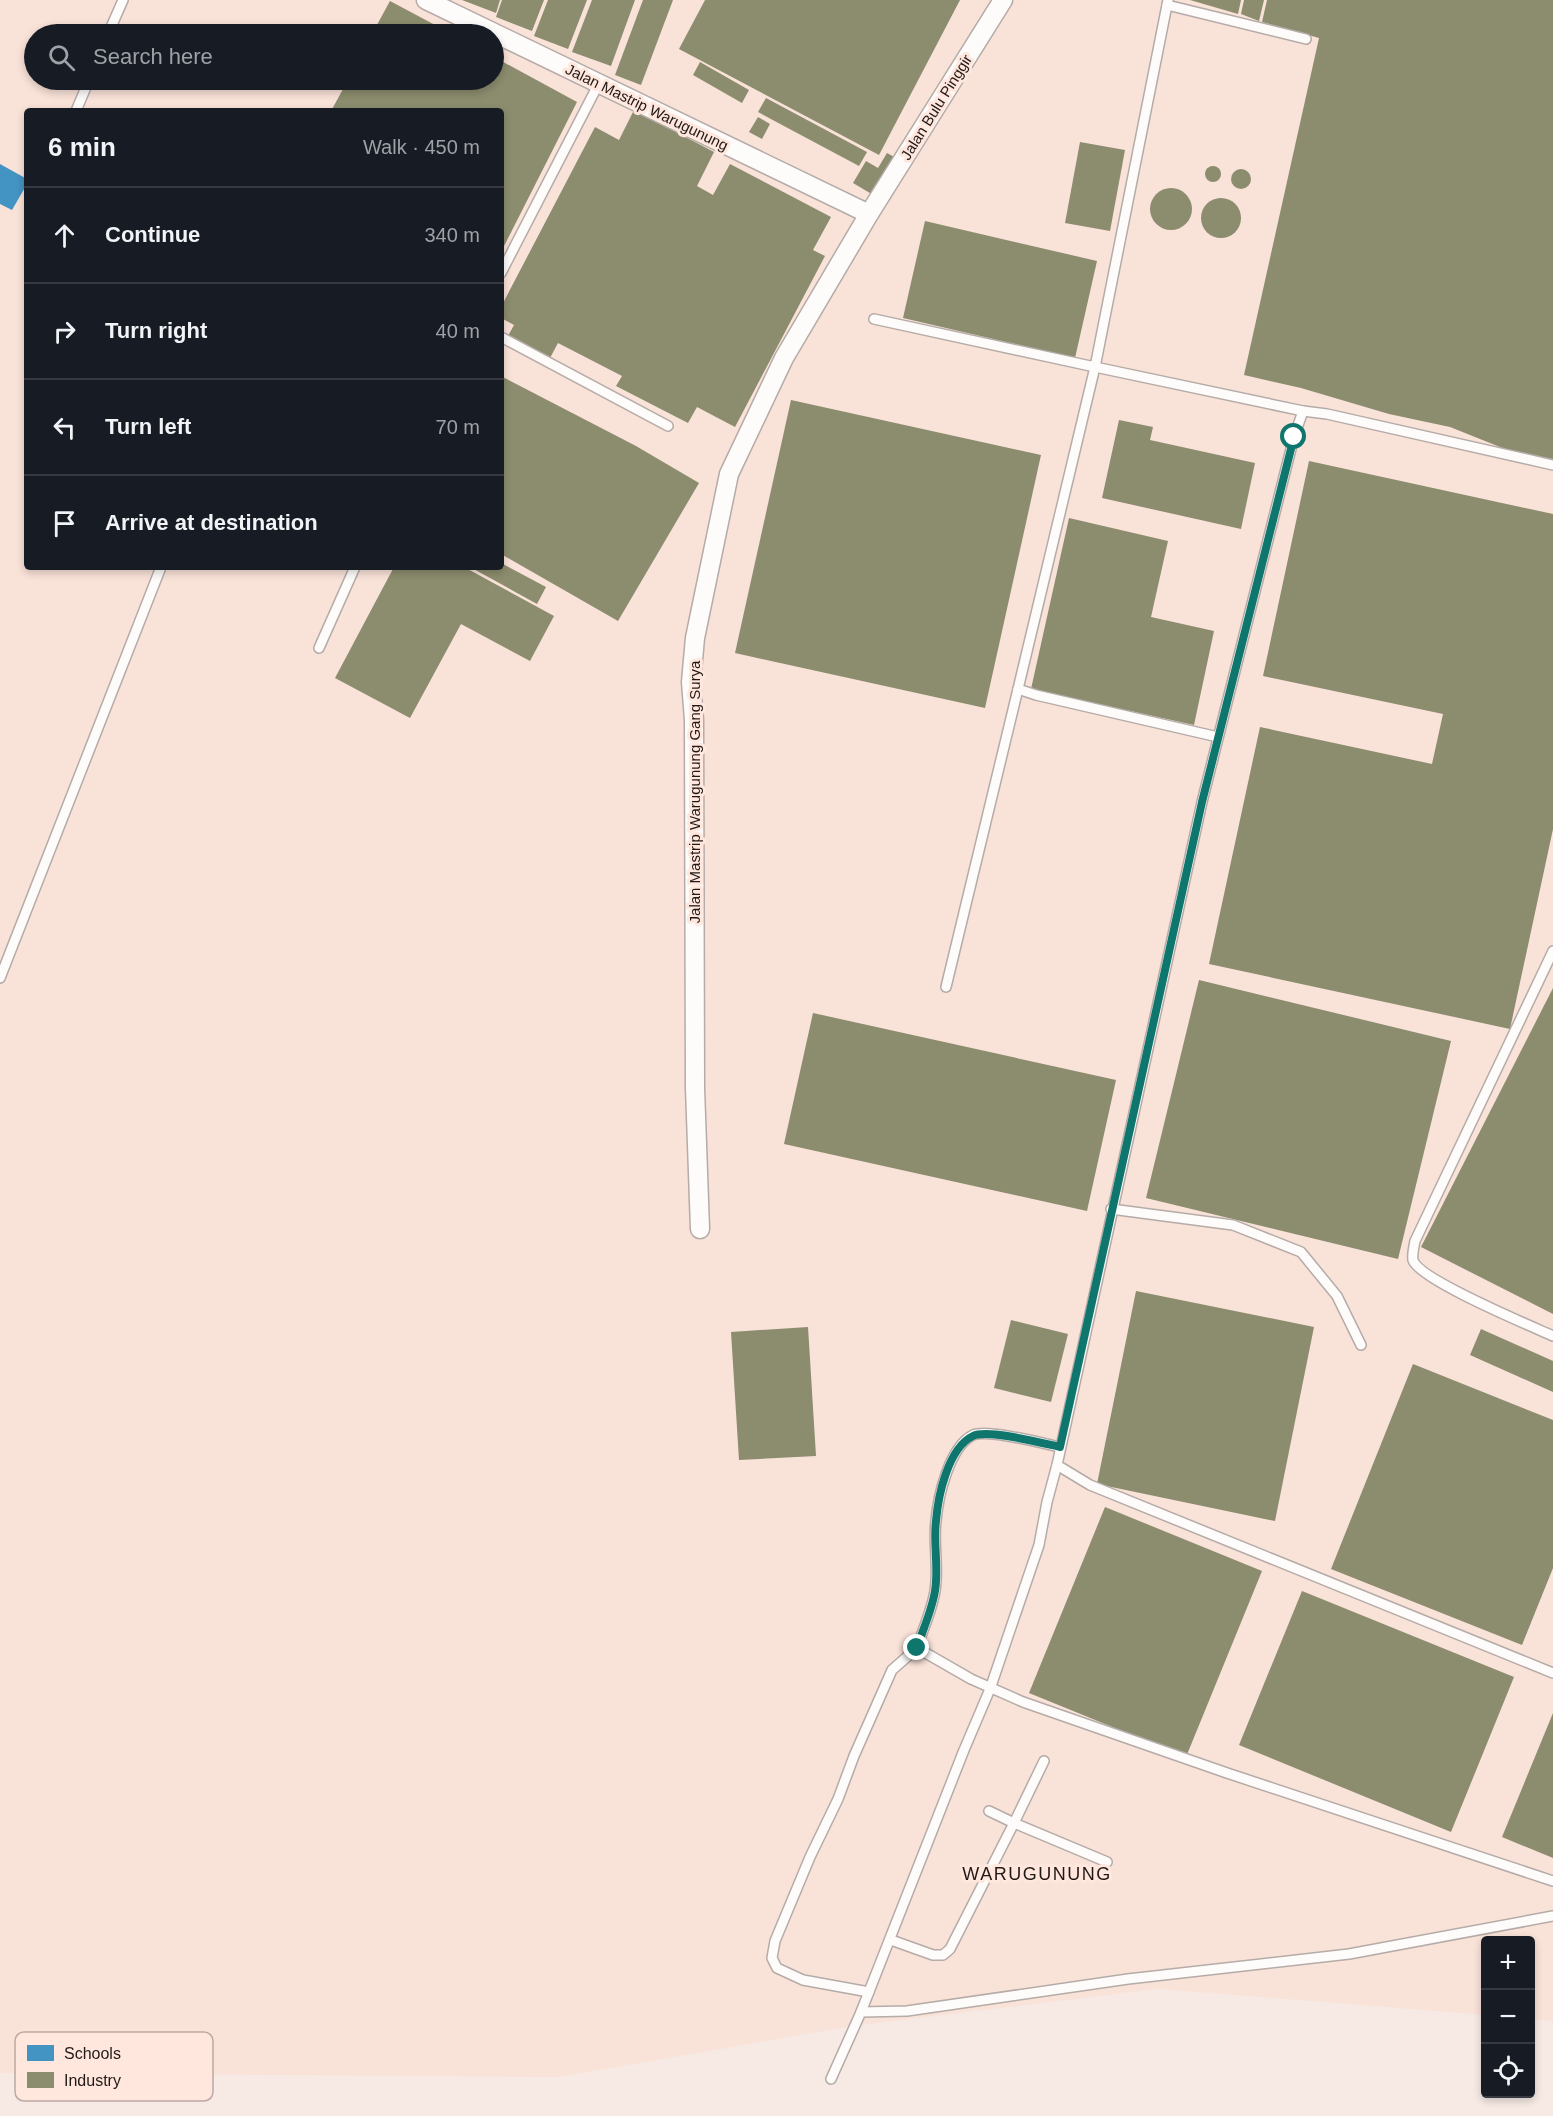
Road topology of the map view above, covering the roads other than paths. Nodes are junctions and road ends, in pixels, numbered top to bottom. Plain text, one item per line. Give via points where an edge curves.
1 (123, 0) edge
2 (426, 0) edge
3 (1003, 0) edge
4 (1168, 3) edge
5 (112, 24) edge
6 (476, 24) edge
7 (504, 38) edge
8 (1306, 39) dead end
9 (598, 83) junction
10 (85, 90) edge
11 (77, 108) edge
12 (869, 214) junction
13 (504, 267) edge
14 (874, 319) dead end
15 (504, 339) edge
16 (1095, 367) junction
17 (1303, 411) junction
18 (668, 426) dead end
19 (1553, 465) edge
20 (160, 570) edge
21 (354, 570) edge
22 (319, 648) dead end
23 (1018, 689) junction
24 (1218, 737) junction
25 (1553, 951) edge
26 (0, 978) edge
27 (946, 987) dead end
28 (1111, 1209) junction
29 (700, 1229) dead end
30 (1553, 1336) edge
31 (1361, 1345) dead end
32 (1060, 1447) junction
33 (1057, 1465) junction
34 (917, 1648) junction
35 (1553, 1673) edge
36 (990, 1689) junction
37 (1044, 1761) dead end
38 (989, 1811) dead end
39 (1014, 1823) junction
40 (1107, 1862) dead end
41 (1553, 1881) edge
42 (1553, 1916) edge
43 (891, 1940) junction
44 (869, 1992) junction
45 (861, 2012) junction
46 (831, 2079) dead end

1 - 5 lane
2 - 6 street, Jalan Mastrip Warugunung
3 - 12 street, Jalan Bulu Pinggir
4 - 8 lane
4 - 16 lane
7 - 9 street, Jalan Mastrip Warugunung
9 - 12 street, Jalan Mastrip Warugunung
9 - 13 lane
10 - 11 lane
12 - 29 street, Jalan Mastrip Warugunung Gang Surya via 784,358 729,474 694,638 694,1088
14 - 16 lane
15 - 18 lane
16 - 17 lane
16 - 23 lane
17 - 19 lane
17 - 24 lane
20 - 26 lane
21 - 22 lane
23 - 24 lane
23 - 27 lane
24 - 28 lane
25 - 30 lane via 1415,1241 1413,1260 1437,1282
28 - 31 lane via 1233,1225 1301,1252 1337,1296
28 - 32 lane
32 - 33 lane
32 - 34 lane via 994,1434 974,1435 956,1452 943,1483 936,1522 935,1592
33 - 35 lane via 1089,1485
33 - 36 lane via 1039,1545
34 - 36 lane
34 - 44 lane via 892,1670 810,1857 775,1941 772,1958 777,1968 803,1980
36 - 41 lane via 1227,1773
36 - 43 lane
37 - 39 lane
38 - 39 lane
39 - 40 lane
39 - 43 lane via 950,1949 943,1955 933,1955
42 - 45 lane via 1349,1954 1128,1979 907,2011
43 - 44 lane
44 - 45 lane
45 - 46 lane

